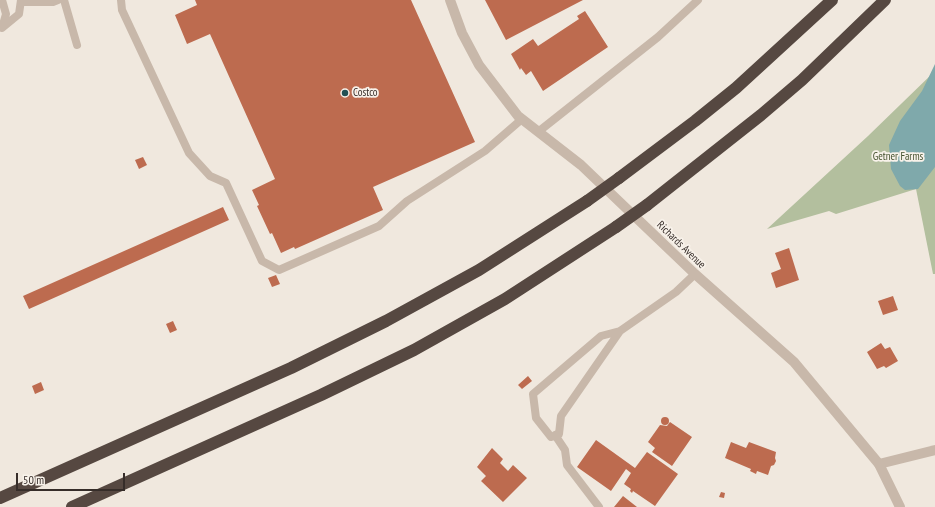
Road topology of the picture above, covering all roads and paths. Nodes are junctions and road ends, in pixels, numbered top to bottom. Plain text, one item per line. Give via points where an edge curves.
1 (2, 0) edge
2 (58, 0) edge
3 (64, 0) edge
4 (121, 0) edge
5 (450, 0) edge
6 (698, 0) edge
7 (832, 0) edge
8 (885, 0) edge
9 (21, 1) edge
10 (1, 30) edge
11 (77, 45) dead end
12 (522, 119) junction
13 (538, 132) junction
14 (695, 274) junction
15 (620, 331) junction
16 (555, 436) junction
17 (935, 450) edge
18 (879, 464) junction
19 (0, 498) edge
20 (72, 507) edge
21 (599, 507) edge
22 (900, 507) edge

1 - 10 lane via 6,14
2 - 9 lane
3 - 11 lane
4 - 12 lane via 122,10 189,153 210,176 226,183 262,261 279,270 379,226 407,201 486,150
5 - 12 street, Richards Avenue via 462,33 479,66
6 - 13 lane via 658,36
7 - 19 highway, bridge via 736,88 695,121 587,201 485,266 386,322 284,371
8 - 20 highway, bridge via 761,115 616,227 505,299 414,350 321,396
9 - 10 lane via 19,14
12 - 13 street, Richards Avenue
13 - 14 street, Richards Avenue via 581,165
14 - 15 lane via 676,292
14 - 18 street, Richards Avenue via 794,362
15 - 16 lane via 561,416 559,434
15 - 16 lane via 601,336 533,394 536,418 551,437
16 - 21 lane via 565,450 567,465
17 - 18 street
18 - 22 street, Richards Avenue

